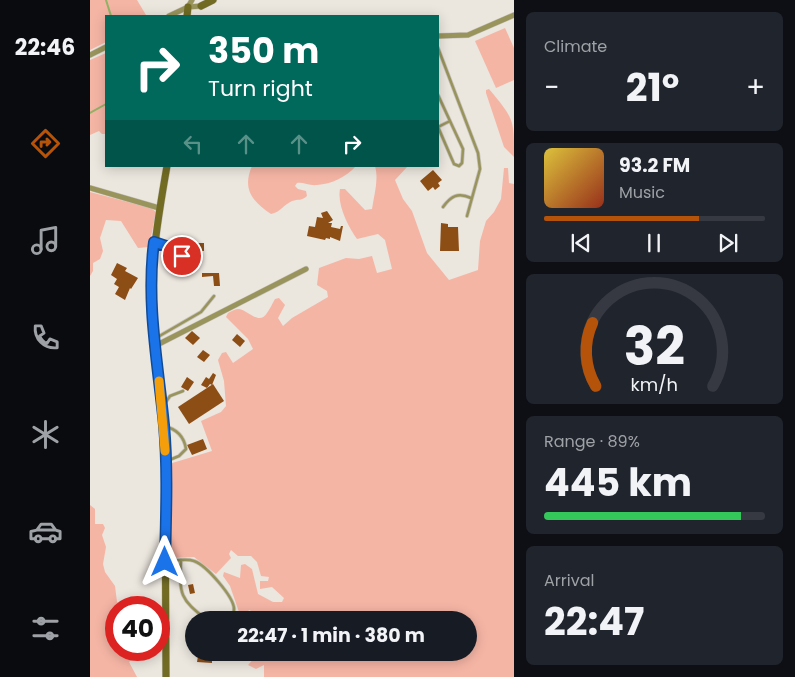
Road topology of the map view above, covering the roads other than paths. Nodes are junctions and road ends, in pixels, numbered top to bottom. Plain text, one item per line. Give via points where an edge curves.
1 (192, 0) edge
2 (213, 0) edge
3 (188, 4) edge
4 (201, 6) joint
5 (171, 15) edge
6 (514, 16) edge
7 (439, 36) edge
8 (105, 48) edge
9 (439, 51) edge
10 (90, 55) edge
11 (439, 97) edge
12 (450, 121) junction
13 (439, 126) edge
14 (439, 129) edge
15 (167, 167) edge
16 (90, 188) edge
17 (471, 198) junction
18 (443, 207) dead end
19 (159, 208) junction
20 (467, 216) dead end
21 (154, 242) junction
22 (199, 256) dead end
23 (306, 268) dead end
24 (214, 296) dead end
25 (154, 343) junction
26 (182, 391) dead end
27 (162, 408) junction
28 (164, 426) junction
29 (165, 461) junction
30 (181, 560) junction
31 (165, 562) junction
32 (197, 611) edge
33 (233, 611) edge
34 (166, 677) edge

1 - 3 street
2 - 4 street
3 - 4 street
3 - 5 street
6 - 7 street via 468,35
8 - 10 street
9 - 17 lane via 478,153 480,169
11 - 12 lane
12 - 13 lane
12 - 14 lane via 463,149 459,166 454,164
15 - 19 street
16 - 19 street
17 - 18 lane via 463,194 452,196
17 - 20 lane
19 - 21 street
21 - 22 lane via 192,260
21 - 25 street
23 - 25 street
24 - 25 lane via 201,312
25 - 27 street
26 - 27 lane via 170,396
27 - 28 street
28 - 29 street
28 - 29 lane via 182,436 186,449 179,456
29 - 31 street
30 - 31 lane
30 - 32 lane via 183,599
30 - 33 lane via 201,565 224,589
31 - 34 street

